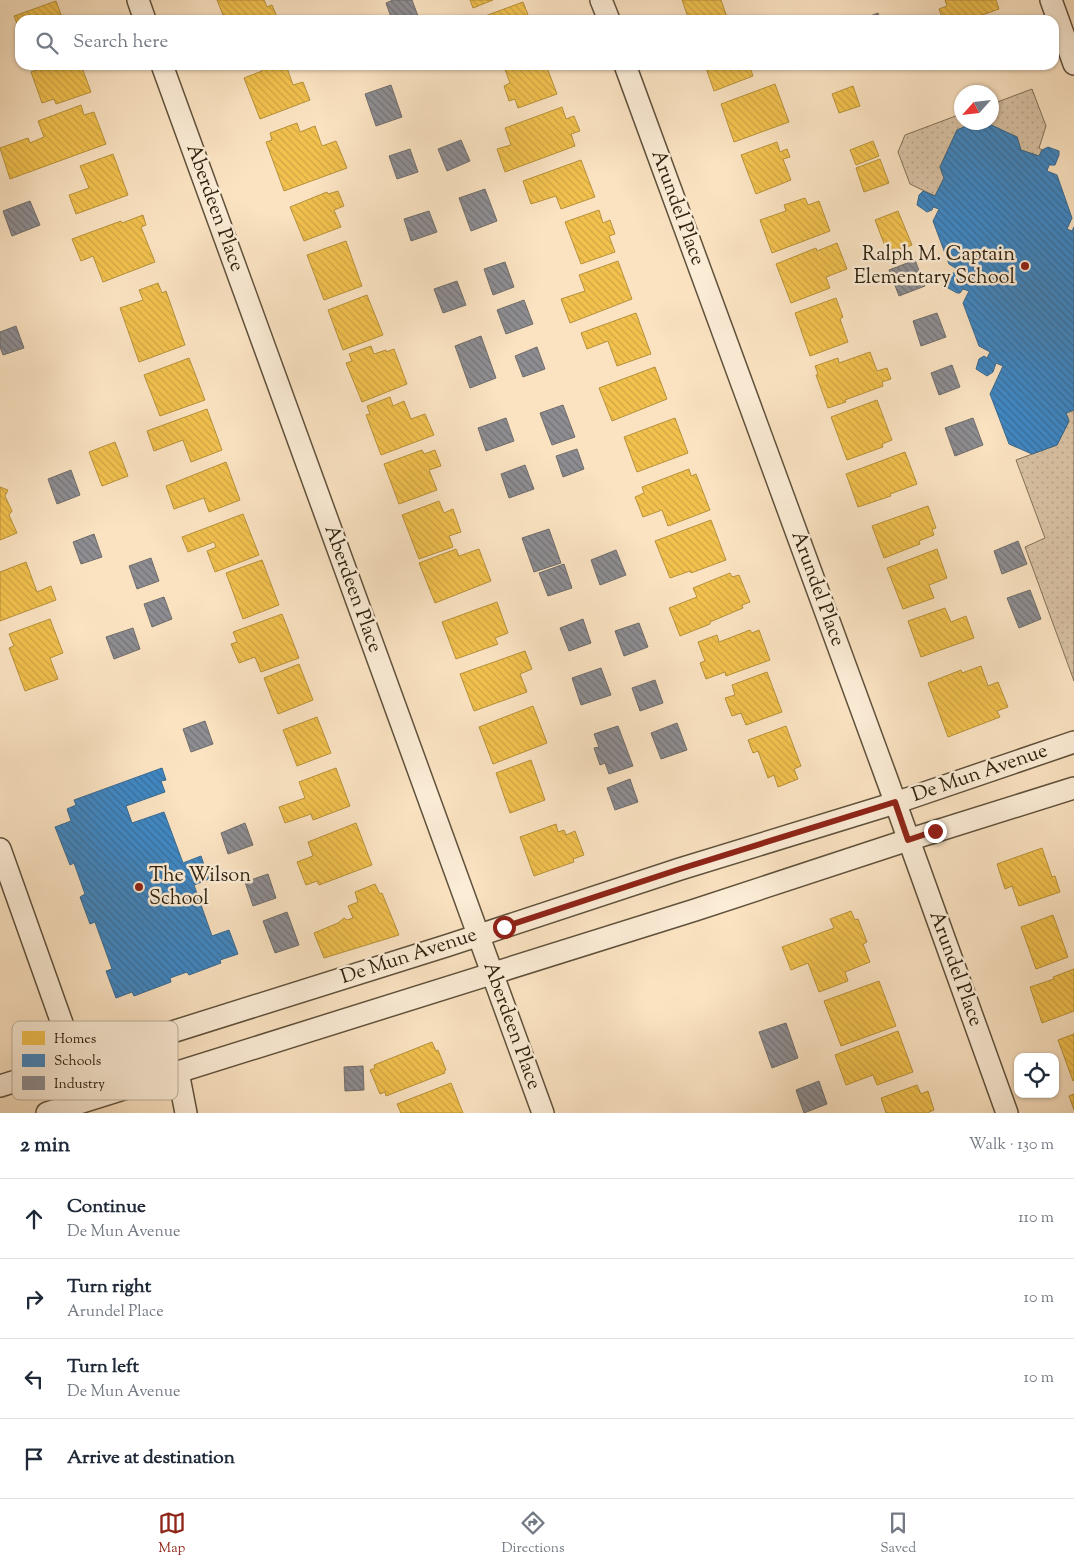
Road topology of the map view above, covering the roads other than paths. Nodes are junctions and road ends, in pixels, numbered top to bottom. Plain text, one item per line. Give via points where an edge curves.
1 (138, 0) edge
2 (601, 0) edge
3 (1051, 0) edge
4 (143, 15) edge
5 (607, 15) edge
6 (1056, 15) edge
7 (1059, 22) edge
8 (1074, 64) edge
9 (164, 70) edge
10 (627, 70) edge
11 (1074, 742) edge
12 (1074, 788) edge
13 (895, 802) junction
14 (908, 840) junction
15 (0, 849) edge
16 (478, 935) junction
17 (492, 974) junction
18 (62, 1021) edge
19 (178, 1029) edge
20 (178, 1072) joint
21 (12, 1082) edge
22 (0, 1086) edge
23 (86, 1100) edge
24 (47, 1113) edge
25 (186, 1113) edge
26 (542, 1113) edge
27 (1007, 1113) edge

1 - 4 street
2 - 5 street
3 - 6 street
7 - 8 street
9 - 16 street, Aberdeen Place
10 - 13 street, Arundel Place
11 - 13 street, De Mun Avenue
12 - 14 street, De Mun Avenue
13 - 14 street, Arundel Place
13 - 16 street, De Mun Avenue
14 - 17 street, De Mun Avenue
14 - 27 street, Arundel Place
15 - 18 street
16 - 17 street, Aberdeen Place
16 - 19 street, De Mun Avenue
17 - 20 street, De Mun Avenue
17 - 26 street, Aberdeen Place
20 - 25 street
21 - 22 street, De Mun Avenue
23 - 24 street, De Mun Avenue

